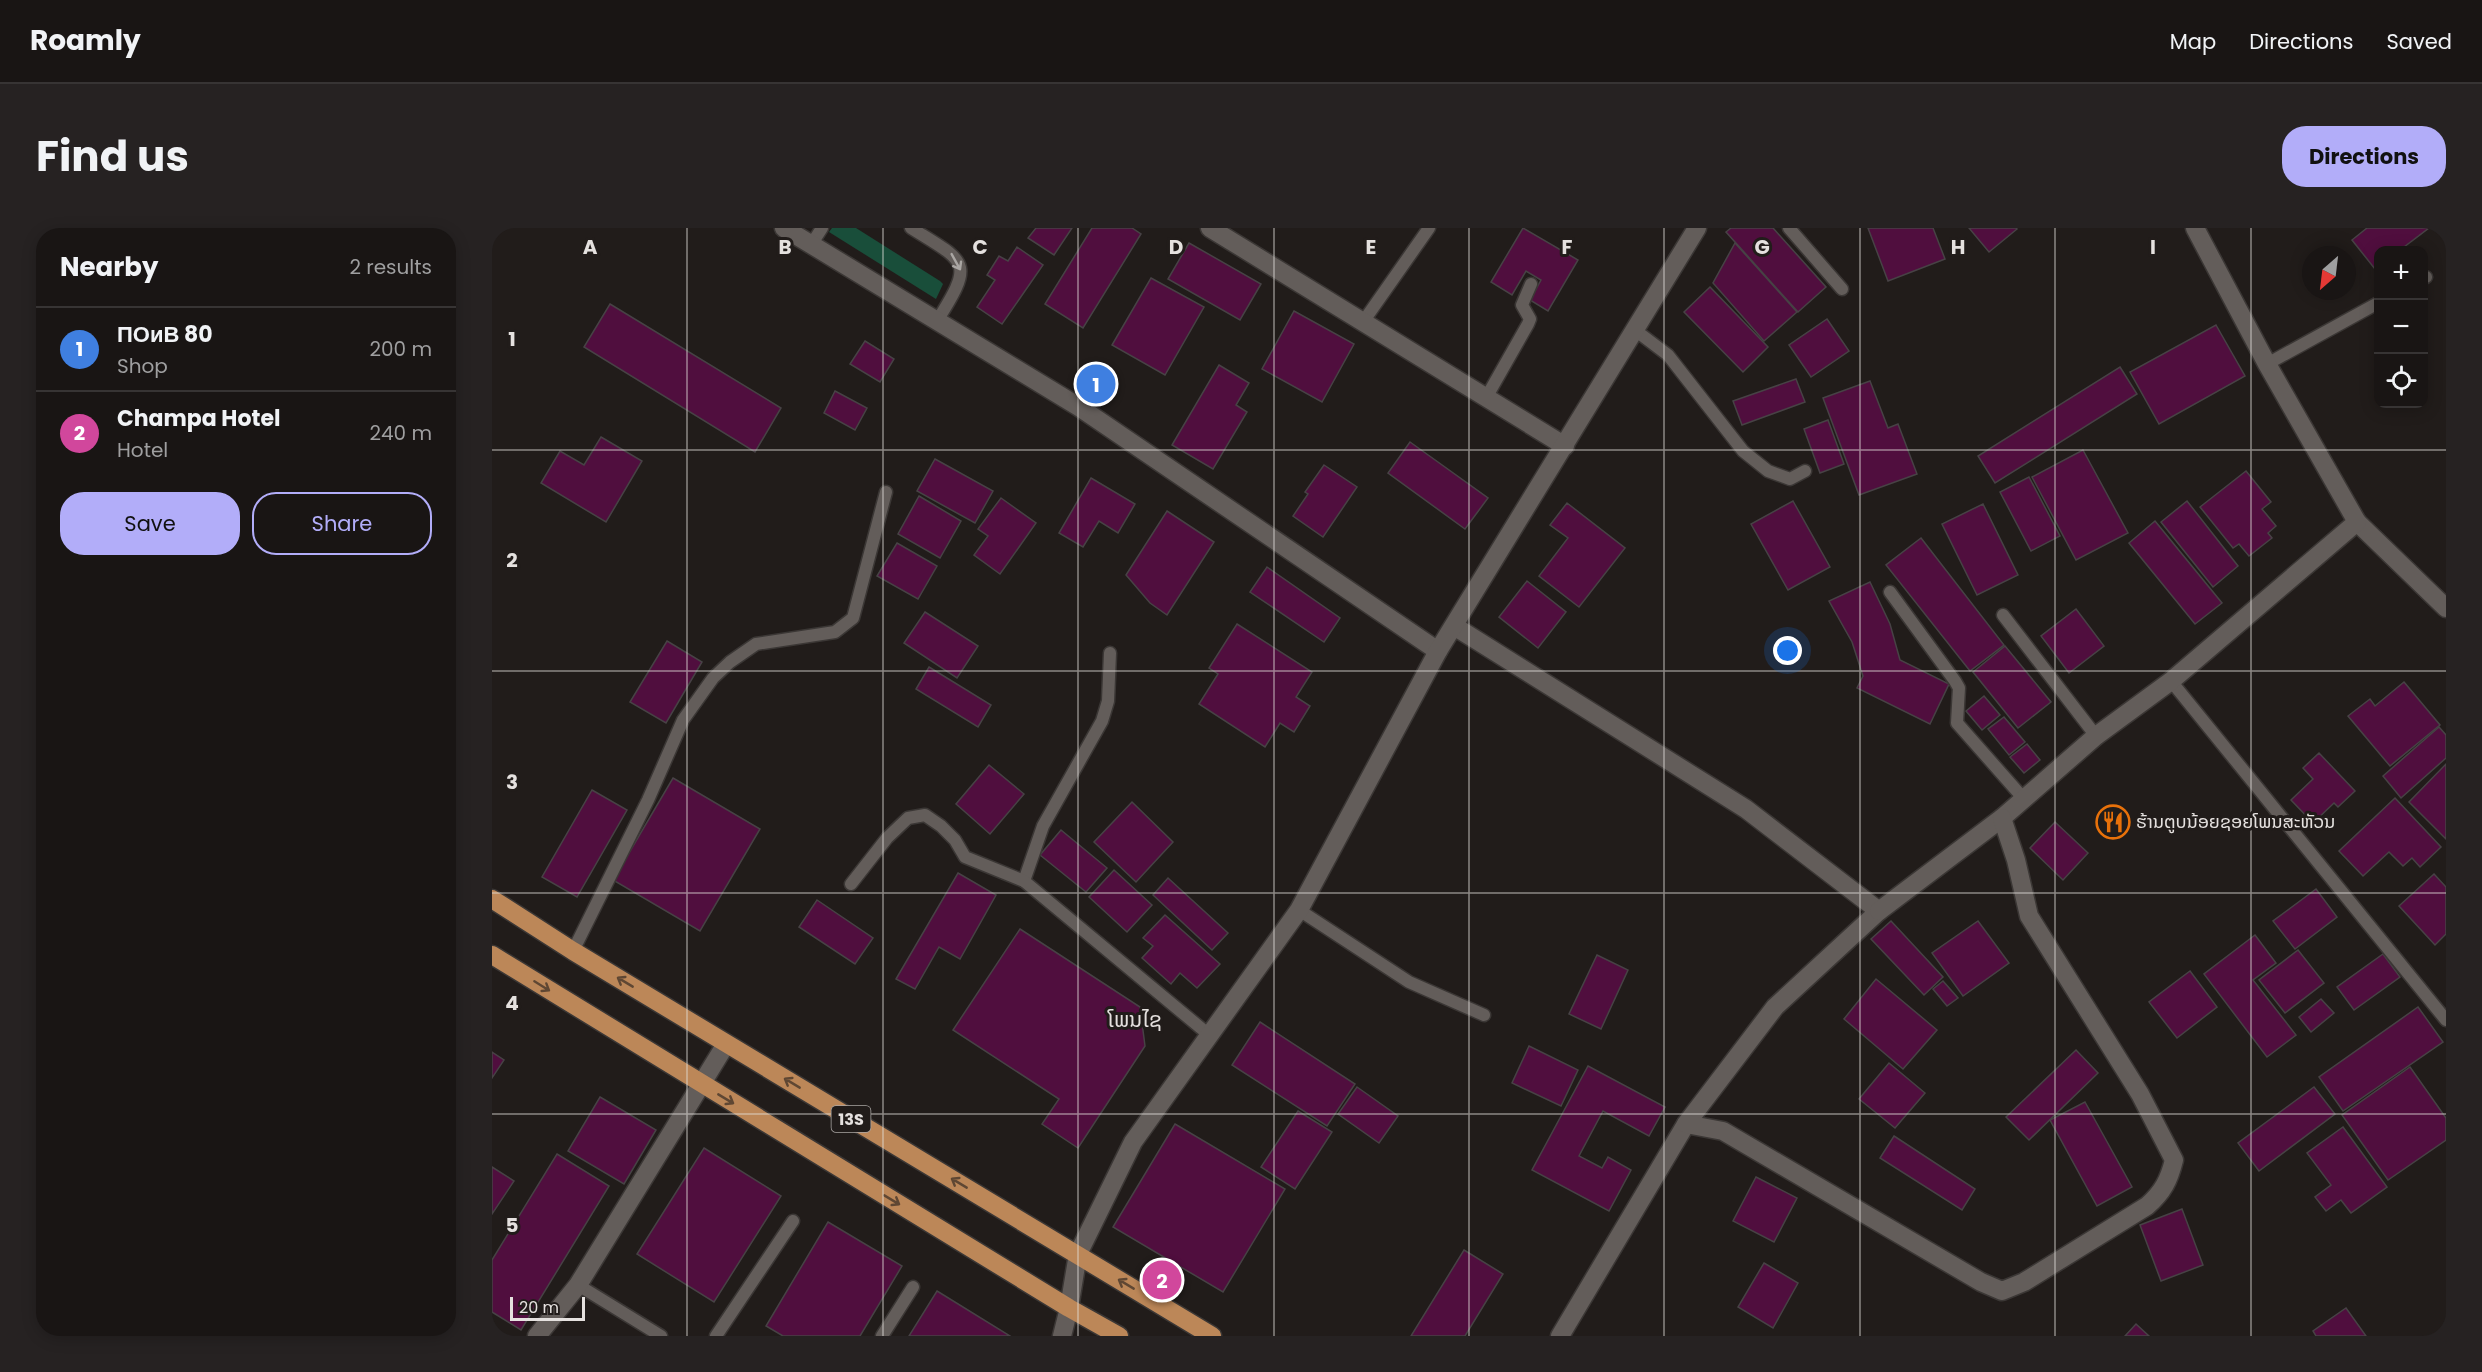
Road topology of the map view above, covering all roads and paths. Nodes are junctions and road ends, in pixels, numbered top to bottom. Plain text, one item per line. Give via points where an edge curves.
1 (784, 228) edge
2 (822, 228) edge
3 (911, 228) edge
4 (1210, 228) edge
5 (1430, 228) edge
6 (1697, 228) edge
7 (1789, 228) edge
8 (2195, 228) edge
9 (812, 245) junction
10 (1531, 284) dead end
11 (1842, 289) dead end
12 (2374, 306) edge
13 (937, 321) junction
14 (1363, 322) junction
15 (1635, 330) junction
16 (2267, 364) junction
17 (1486, 398) junction
18 (1566, 446) junction
19 (1805, 471) dead end
20 (886, 492) dead end
21 (2357, 522) junction
22 (1890, 592) dead end
23 (2446, 608) edge
24 (2003, 615) dead end
25 (1454, 626) junction
26 (1438, 651) junction
27 (1110, 653) dead end
28 (2171, 681) junction
29 (2096, 736) junction
30 (2024, 799) junction
31 (2002, 818) junction
32 (1024, 881) junction
33 (851, 884) dead end
34 (492, 899) edge
35 (1299, 910) junction
36 (1879, 911) junction
37 (573, 951) junction
38 (492, 955) edge
39 (1484, 1015) dead end
40 (2446, 1020) edge
41 (1208, 1034) junction
42 (726, 1044) junction
43 (701, 1084) junction
44 (1686, 1124) junction
45 (793, 1221) dead end
46 (1078, 1254) junction
47 (578, 1285) junction
48 (913, 1287) dead end
49 (1069, 1308) junction
50 (537, 1336) edge
51 (661, 1336) edge
52 (716, 1336) edge
53 (882, 1336) edge
54 (1062, 1336) edge
55 (1119, 1336) edge
56 (1212, 1336) edge
57 (1560, 1336) edge

1 - 9 street
2 - 9 lane
3 -> 13 lane via 951,253 962,274
4 - 14 street
5 - 14 lane
6 - 15 street
7 - 11 lane
8 - 16 street
9 - 13 street
10 - 17 lane via 1522,305 1530,319
12 - 16 lane
13 - 26 street via 1079,407
14 - 17 street
15 - 18 street
15 - 19 lane via 1668,355 1743,451 1768,471 1790,479
16 - 21 street
17 - 18 street
18 - 25 street
20 - 37 lane via 853,618 835,632 756,644 713,678 683,720
21 - 23 street
21 - 28 street
22 - 30 lane via 1959,688 1957,723
24 - 29 lane
25 - 26 street
25 - 36 street via 1746,809
26 - 35 street
27 - 32 lane via 1108,701 1102,721 1043,826
28 - 29 street
28 - 40 lane
29 - 30 street
30 - 31 street
31 - 36 street
31 - 44 street via 2029,916 2140,1094 2174,1160 2160,1195 2024,1282 2002,1291 1722,1131
32 - 33 lane via 965,857 955,840 925,815 908,818
32 - 41 lane
34 - 37 highway, 13S
35 - 39 lane via 1409,982
35 - 41 street
36 - 44 street via 1775,1007
42 -> 37 highway, 13S
38 -> 43 highway, 13S
41 - 46 street via 1132,1142
42 - 43 street
46 -> 42 highway, 13S
43 - 47 street
43 -> 49 highway, 13S
44 - 57 street
45 - 52 lane
46 - 49 street
56 -> 46 highway, 13S
47 - 50 street
47 - 51 lane
48 - 53 lane
49 - 54 street
49 - 55 highway, 13S

